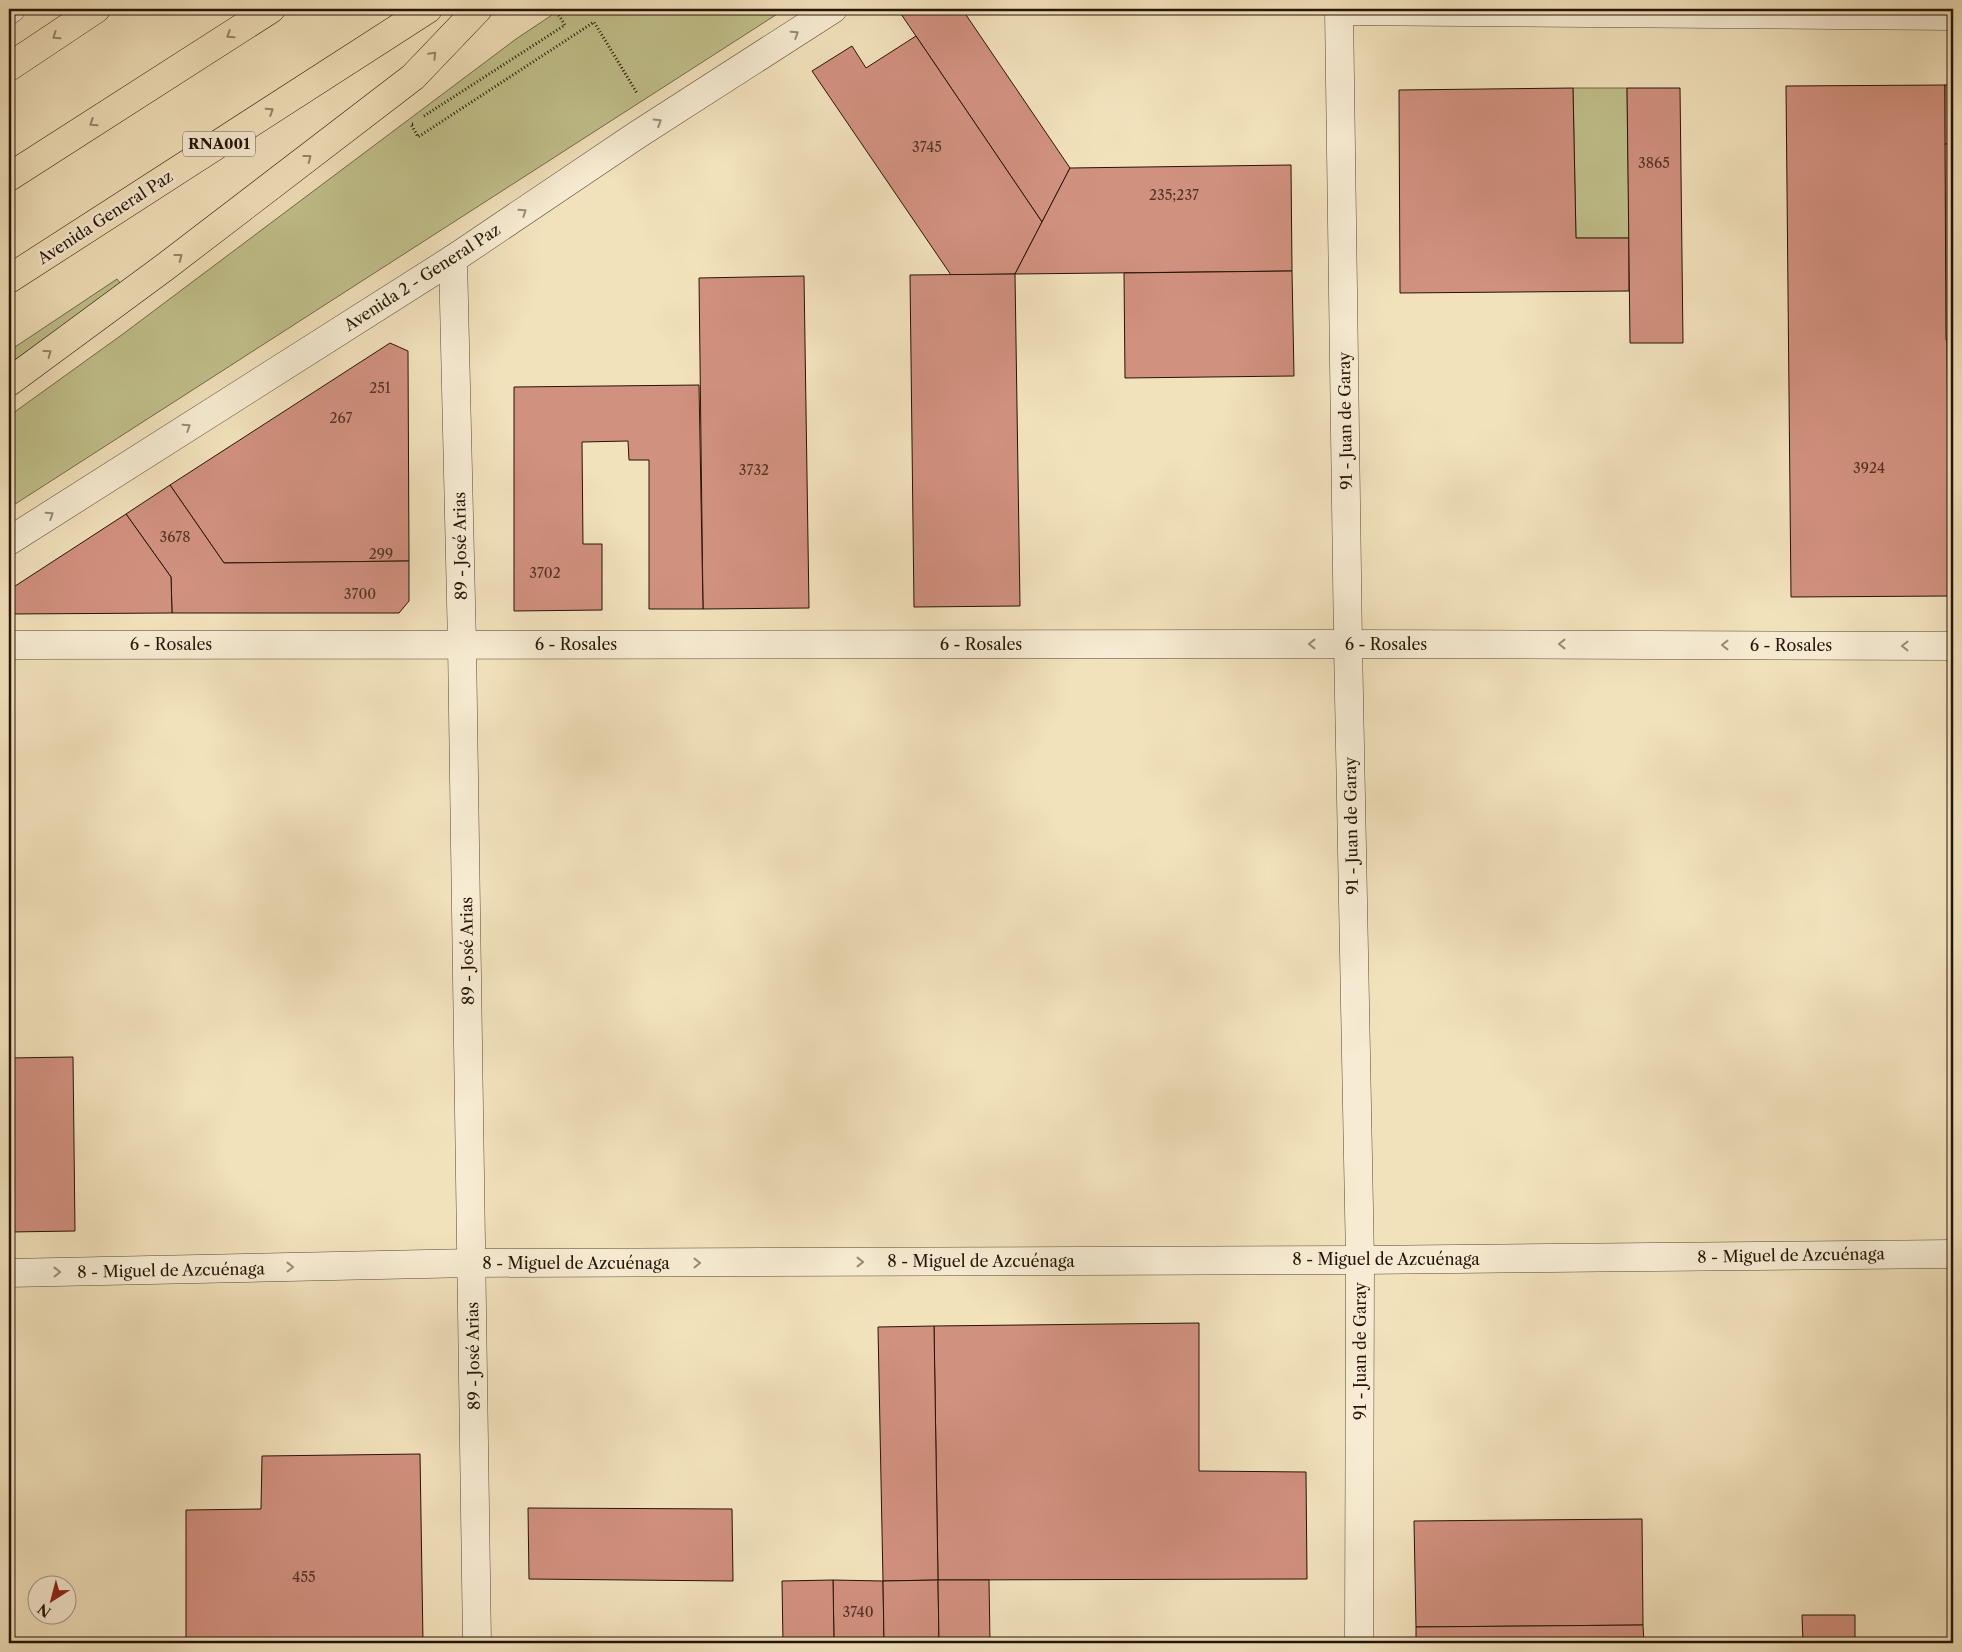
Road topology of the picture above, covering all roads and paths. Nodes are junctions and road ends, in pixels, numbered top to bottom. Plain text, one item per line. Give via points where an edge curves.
1 (96, 9) edge
2 (271, 9) edge
3 (428, 9) edge
4 (478, 9) edge
5 (555, 9) edge
6 (834, 9) edge
7 (1339, 10) edge
8 (1953, 16) edge
9 (9, 67) edge
10 (655, 124) junction
11 (9, 177) edge
12 (453, 259) junction
13 (9, 279) edge
14 (9, 382) edge
15 (9, 541) edge
16 (9, 644) edge
17 (462, 644) junction
18 (1348, 644) junction
19 (1953, 646) edge
20 (1953, 1254) edge
21 (1360, 1260) junction
22 (472, 1264) junction
23 (9, 1273) edge
24 (477, 1643) edge
25 (1360, 1643) edge

1 -> 9 highway
2 -> 11 highway
13 -> 3 highway, Avenida General Paz / RNA001
14 -> 4 highway via 413,77
5 - 10 path via 565,25 411,124 418,137 594,22
10 -> 6 street, Avenida 2 - General Paz
7 - 8 street
7 - 18 street, 91 - Juan de Garay
12 -> 10 street, Avenida 2 - General Paz
15 -> 12 street, Avenida 2 - General Paz
12 - 17 street, 89 - José Arias
16 - 17 street, 6 - Rosales
18 -> 17 street, 6 - Rosales
17 - 22 street, 89 - José Arias
19 -> 18 street, 6 - Rosales
18 - 21 street, 91 - Juan de Garay
20 - 21 street, 8 - Miguel de Azcuénaga
22 -> 21 street, 8 - Miguel de Azcuénaga
21 - 25 street, 91 - Juan de Garay
23 -> 22 street, 8 - Miguel de Azcuénaga
22 - 24 street, 89 - José Arias

